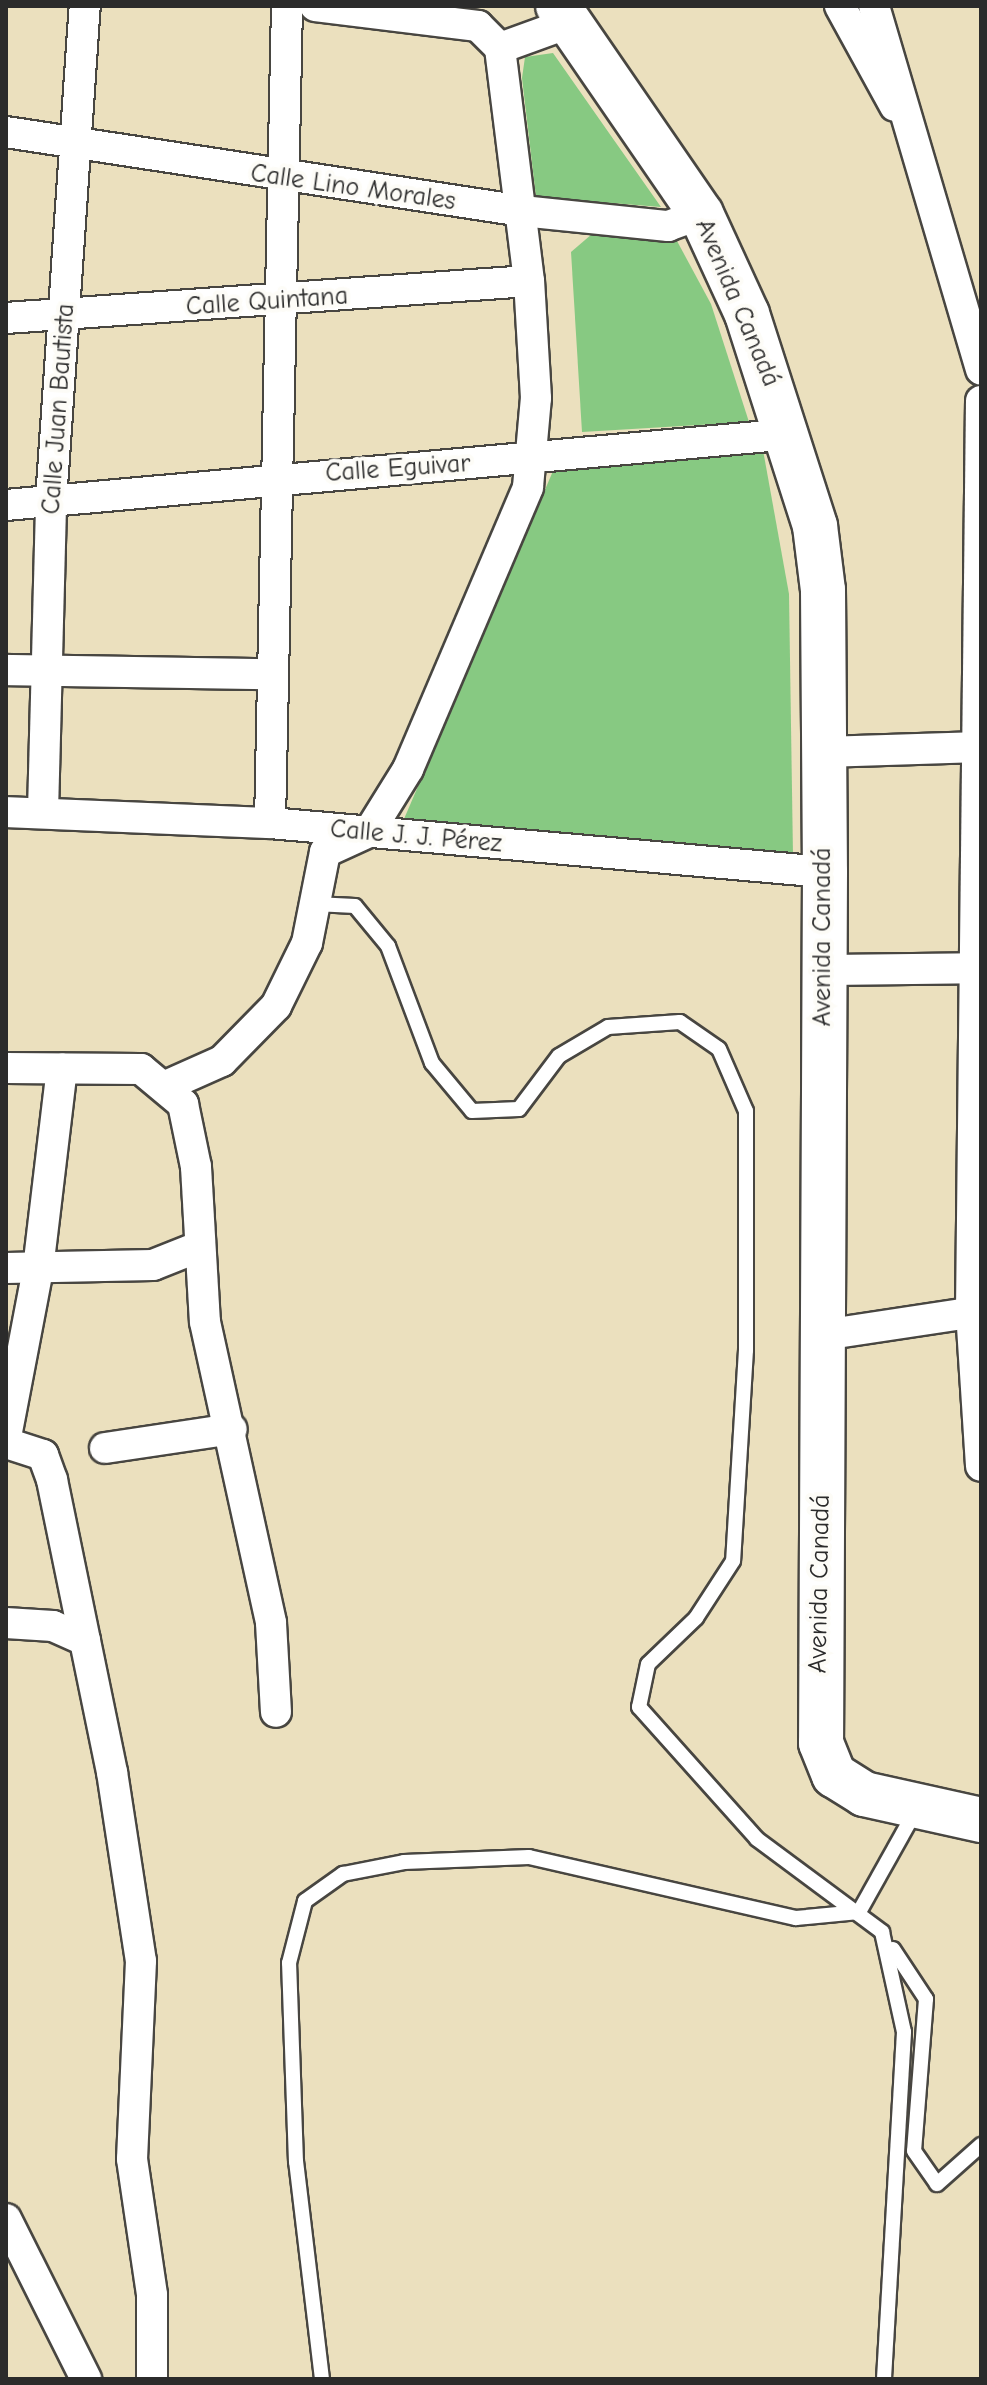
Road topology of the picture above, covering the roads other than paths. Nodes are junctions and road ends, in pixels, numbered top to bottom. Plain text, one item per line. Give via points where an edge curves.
1 (85, 6) edge
2 (287, 6) edge
3 (315, 6) edge
4 (840, 6) edge
5 (874, 6) edge
6 (565, 14) edge
7 (500, 48) junction
8 (903, 118) junction
9 (6, 132) edge
10 (71, 145) junction
11 (285, 179) junction
12 (522, 211) junction
13 (701, 214) junction
14 (529, 281) junction
15 (281, 301) junction
16 (66, 315) junction
17 (6, 318) edge
18 (981, 370) edge
19 (981, 401) edge
20 (790, 434) junction
21 (530, 459) junction
22 (276, 478) junction
23 (51, 501) junction
24 (6, 505) edge
25 (50, 669) junction
26 (6, 670) edge
27 (270, 674) junction
28 (977, 747) edge
29 (823, 752) junction
30 (6, 812) edge
31 (43, 812) junction
32 (270, 823) junction
33 (369, 832) junction
34 (825, 872) junction
35 (315, 904) junction
36 (979, 968) edge
37 (823, 970) junction
38 (6, 1068) edge
39 (62, 1068) junction
40 (168, 1085) junction
41 (196, 1248) junction
42 (6, 1268) edge
43 (38, 1269) junction
44 (976, 1311) edge
45 (823, 1335) junction
46 (232, 1429) junction
47 (6, 1440) edge
48 (105, 1448) dead end
49 (981, 1466) edge
50 (6, 1623) edge
51 (85, 1640) junction
52 (276, 1712) dead end
53 (917, 1810) junction
54 (981, 1820) edge
55 (859, 1912) junction
56 (882, 1932) junction
57 (981, 2145) edge
58 (6, 2219) edge
59 (86, 2379) edge
60 (152, 2379) edge
61 (322, 2379) edge
62 (884, 2379) edge

1 - 10 street, Calle Juan Bautista
2 - 11 street
3 - 7 street via 478,26
4 - 8 street
5 - 8 street via 890,43
6 - 7 street
6 - 13 highway, Avenida Canadá
7 - 12 street
8 - 18 street
9 - 10 street, Calle Lino Morales
10 - 11 street, Calle Lino Morales
10 - 16 street, Calle Juan Bautista
11 - 12 street, Calle Lino Morales
11 - 15 street
12 - 13 street, Calle Lino Morales via 668,226
12 - 14 street
13 - 20 highway, Avenida Canadá
14 - 15 street, Calle Quintana
14 - 21 street via 536,398
15 - 16 street, Calle Quintana
15 - 22 street
16 - 17 street, Calle Quintana
16 - 23 street, Calle Juan Bautista
19 - 28 street
20 - 21 street, Calle Eguivar
20 - 29 highway, Avenida Canadá via 823,590
21 - 22 street, Calle Eguivar
21 - 33 street via 528,487 408,769
22 - 23 street, Calle Eguivar
22 - 27 street
23 - 24 street, Calle Eguivar
23 - 25 street, Calle Juan Bautista
25 - 26 street
25 - 27 street
25 - 31 street, Calle Juan Bautista
27 - 32 street
28 - 29 street
28 - 36 street
29 - 34 highway, Avenida Canadá
30 - 31 street, Calle J. J. Pérez
31 - 32 street, Calle J. J. Pérez
32 - 33 street, Calle J. J. Pérez
33 - 34 street, Calle J. J. Pérez
33 - 35 street via 325,852
34 - 37 highway, Avenida Canadá
35 - 40 street via 307,943 276,1006 222,1061
35 - 55 lane via 355,906 388,946 432,1063 472,1111 519,1109 559,1056 608,1027 680,1022 719,1049 746,1111 746,1350 733,1561 696,1618 648,1664 639,1707 757,1839
36 - 37 street
36 - 44 street
37 - 45 highway, Avenida Canadá
38 - 39 street
39 - 40 street via 141,1069
39 - 43 street
40 - 41 street via 191,1130
41 - 43 street via 153,1265
41 - 46 street via 205,1322
42 - 43 street
43 - 47 street
44 - 45 street
44 - 49 street
45 - 53 highway, Avenida Canadá via 821,1743 834,1775 864,1794
46 - 48 street
46 - 52 street via 271,1623
47 - 51 street via 43,1455
50 - 51 street via 53,1626
51 - 60 street via 141,1961 132,2159 152,2295
53 - 54 highway, Avenida Canadá
53 - 55 lane
55 - 56 lane
55 - 61 lane via 796,1918 529,1857 404,1862 343,1874 305,1901 289,1963 295,2146
56 - 57 lane via 926,1999 914,2151 937,2184
56 - 62 lane via 904,2032
58 - 59 street

